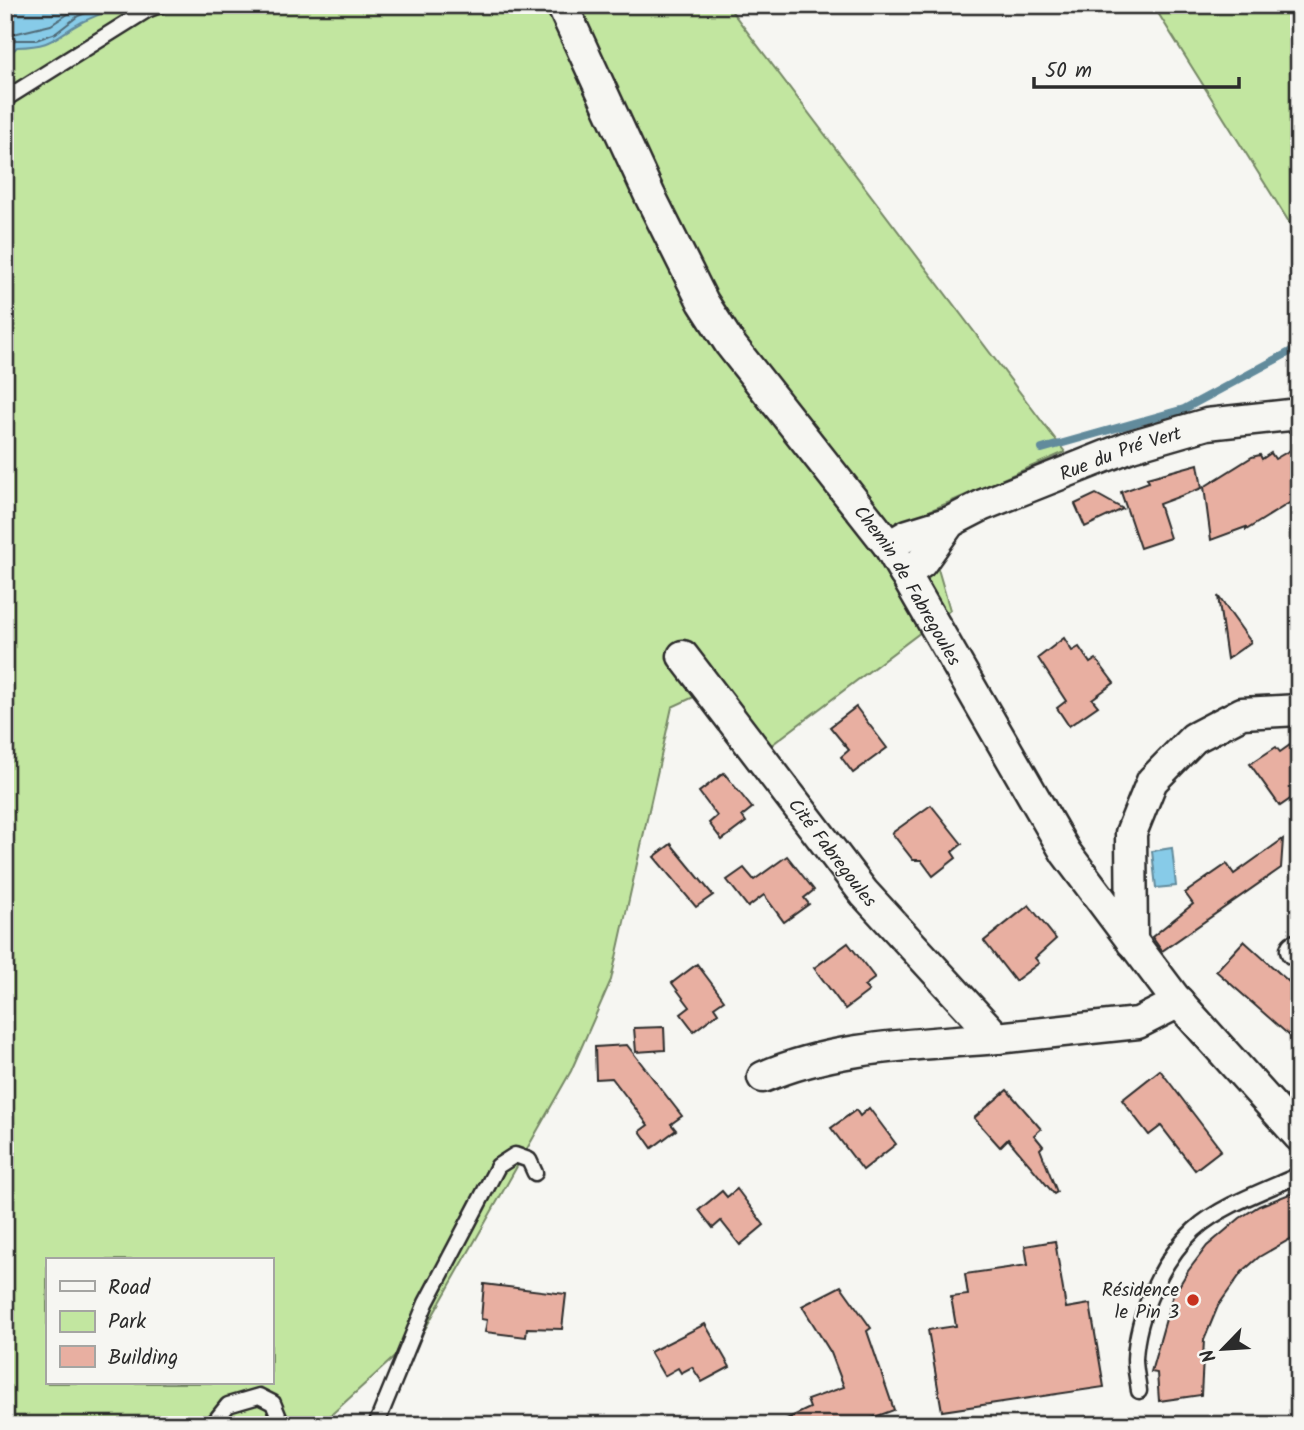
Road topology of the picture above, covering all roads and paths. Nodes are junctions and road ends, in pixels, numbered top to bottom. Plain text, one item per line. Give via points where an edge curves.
1 (160, 5) edge
2 (562, 5) edge
3 (5, 99) edge
4 (1299, 414) edge
5 (950, 522) junction
6 (889, 546) junction
7 (904, 573) junction
8 (683, 656) dead end
9 (1299, 710) edge
10 (1132, 942) junction
11 (1179, 1002) junction
12 (997, 1038) junction
13 (763, 1077) dead end
14 (1299, 1136) edge
15 (535, 1173) dead end
16 (1299, 1175) edge
17 (1139, 1391) dead end
18 (212, 1425) edge
19 (282, 1425) edge
20 (376, 1425) edge

1 - 3 lane
2 - 6 street, Chemin de Fabregoules via 703,302 730,344
4 - 5 street, Rue du Pré Vert via 1207,424 1131,446
5 - 6 street, Rue du Pré Vert
5 - 7 street, Rue du Pré Vert via 921,563
6 - 7 street, Chemin de Fabregoules
7 - 10 street, Chemin de Fabregoules via 1066,853
8 - 12 street, Cité Fabregoules via 864,893
9 - 10 street via 1242,713 1194,738 1152,781 1131,833
10 - 11 street, Chemin de Fabregoules
11 - 12 street via 1138,1024
11 - 14 street, Chemin de Fabregoules
12 - 13 street via 839,1053
15 - 20 lane via 529,1160 515,1155 498,1166 426,1303
16 - 17 lane via 1244,1199 1195,1229 1159,1273 1135,1359
18 - 19 lane via 228,1405 259,1396 273,1403

